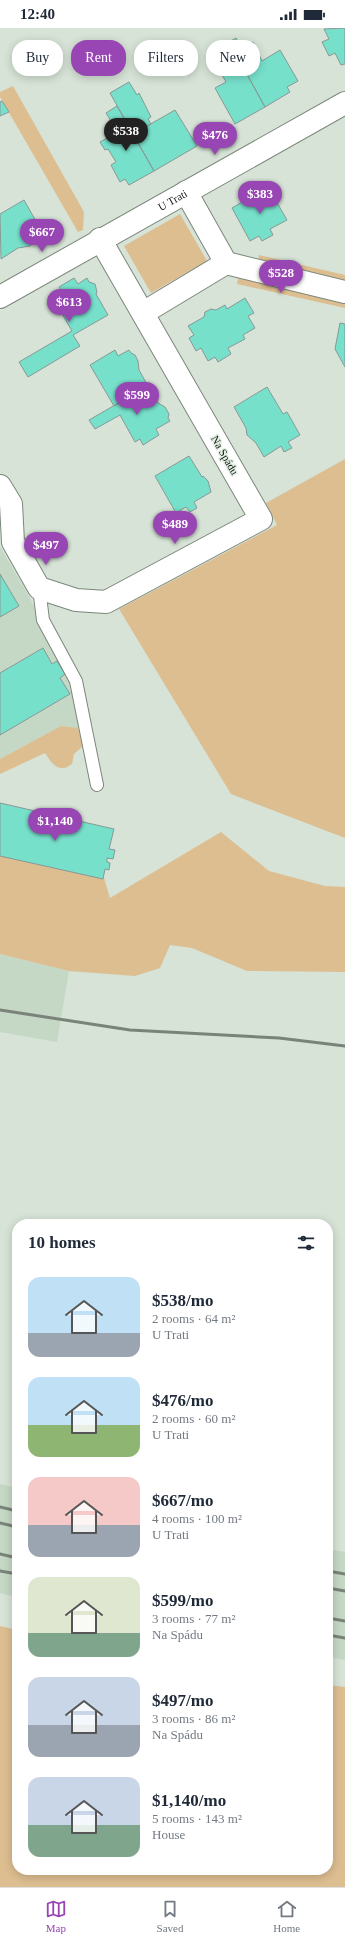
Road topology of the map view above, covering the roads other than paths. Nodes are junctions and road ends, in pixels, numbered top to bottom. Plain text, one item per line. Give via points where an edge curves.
1 (345, 103) edge
2 (186, 192) junction
3 (100, 239) junction
4 (226, 263) junction
5 (345, 292) edge
6 (0, 296) edge
7 (143, 313) junction
8 (0, 486) edge
9 (39, 588) junction
10 (97, 785) dead end

1 - 2 street, U Trati
2 - 3 street, U Trati
2 - 4 street
3 - 6 street, U Trati
3 - 7 street, Na Spádu
4 - 5 street
4 - 7 street
7 - 9 street, Na Spádu via 261,519 106,602 76,600
8 - 9 street via 11,504 13,542
9 - 10 lane via 43,620 76,681

